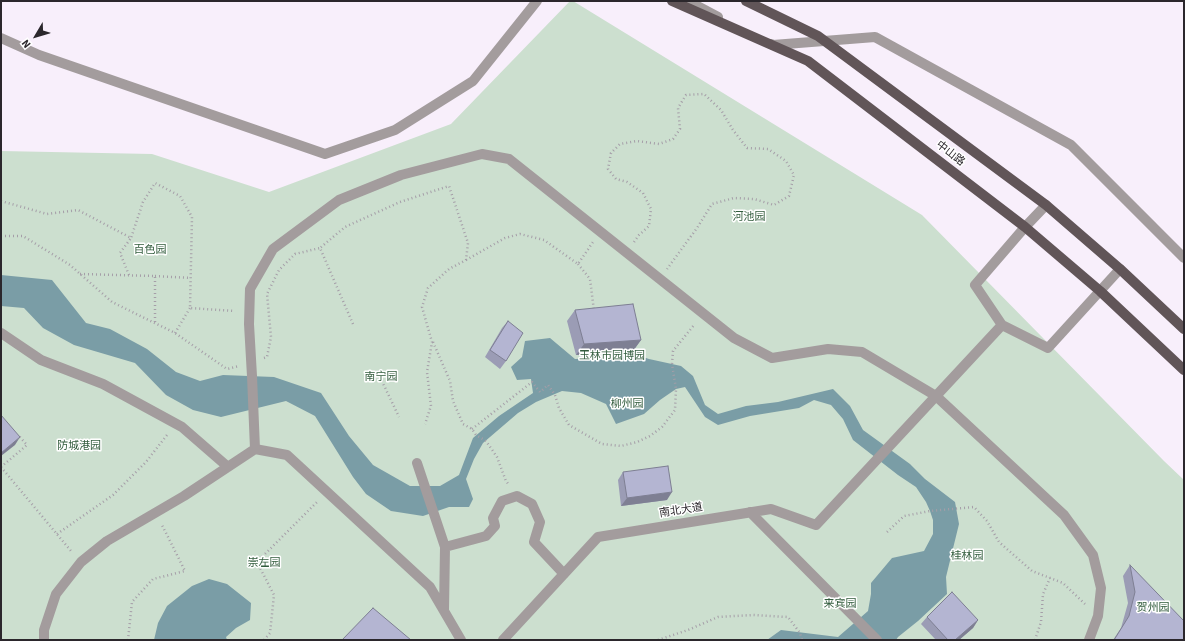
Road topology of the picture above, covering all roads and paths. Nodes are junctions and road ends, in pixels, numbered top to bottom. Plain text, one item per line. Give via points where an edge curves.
1 (537, 1) edge
2 (672, 1) edge
3 (688, 1) edge
4 (746, 1) edge
5 (1, 38) edge
6 (824, 41) junction
7 (773, 45) junction
8 (1, 201) edge
9 (1046, 205) junction
10 (1025, 227) junction
11 (601, 232) junction
12 (1, 236) edge
13 (131, 238) junction
14 (320, 248) junction
15 (626, 252) junction
16 (1184, 258) edge
17 (466, 260) junction
18 (578, 264) junction
19 (1120, 269) junction
20 (80, 274) junction
21 (129, 275) junction
22 (156, 276) junction
23 (191, 278) junction
24 (660, 278) junction
25 (1100, 291) junction
26 (190, 308) junction
27 (249, 312) junction
28 (704, 314) junction
29 (596, 318) edge
30 (155, 324) junction
31 (353, 324) dead end
32 (1002, 325) junction
33 (1184, 329) edge
34 (1, 333) edge
35 (175, 333) junction
36 (432, 342) junction
37 (252, 364) junction
38 (1184, 370) edge
39 (380, 377) dead end
40 (936, 396) junction
41 (399, 417) dead end
42 (176, 424) junction
43 (425, 424) dead end
44 (472, 429) junction
45 (16, 433) edge
46 (255, 449) junction
47 (417, 463) dead end
48 (1, 467) edge
49 (228, 467) junction
50 (327, 492) junction
51 (517, 496) junction
52 (156, 512) junction
53 (750, 512) junction
54 (887, 532) dead end
55 (57, 534) junction
56 (445, 547) junction
57 (81, 562) junction
58 (564, 574) junction
59 (1050, 578) junction
60 (444, 610) junction
61 (1098, 616) junction
62 (44, 640) edge
63 (128, 640) edge
64 (264, 640) edge
65 (461, 640) edge
66 (502, 640) edge
67 (658, 640) edge
68 (802, 640) edge
69 (877, 640) edge
70 (1036, 640) edge
71 (1089, 640) edge

1 - 5 street via 473,81 395,130 325,154 39,55
2 - 7 main road, 中山路
3 - 7 street
4 - 6 main road, 中山路
6 - 7 street
6 - 9 main road, 中山路
6 - 16 street via 875,37 1071,146
7 - 10 main road, 中山路 via 808,61
8 - 13 path via 47,214 78,210
9 - 10 street
9 - 19 main road, 中山路
10 - 25 main road, 中山路
10 - 32 street via 975,285
11 - 15 street
11 - 18 path
11 - 27 street via 509,159 482,154 401,175 339,200 273,249 250,289
12 - 20 path via 23,236
13 - 21 path via 120,252
13 - 23 path via 142,202 155,183 180,196 192,217
14 - 17 path via 345,227 400,202 449,186 468,243
14 - 31 path
14 - 37 path via 295,254 279,270 267,294 271,337 267,357
15 - 24 street
15 - 24 path via 649,226 651,209 643,192 627,182 616,179 608,169 611,153 620,144 637,141 659,144 673,139 680,129 678,108 686,94 704,94 721,110 747,148 768,149 786,161 794,176 789,196 774,205 754,199 734,198 712,204
17 - 18 path via 505,238 520,234 544,240
17 - 36 path via 450,269 428,288 422,307
18 - 29 path via 590,279
19 - 25 street
19 - 33 main road, 中山路
20 - 21 path
20 - 30 path via 112,302
21 - 22 path
22 - 23 path
22 - 30 path
23 - 26 path
24 - 28 street
25 - 32 street via 1048,348
25 - 38 main road, 中山路
26 - 27 path
26 - 35 path
27 - 37 street
28 - 40 street via 734,338 772,358 828,350 862,352
28 - 44 path via 674,351 672,364 676,389 675,410 662,427 650,436 621,446 602,444 569,425 548,385 540,392 532,382
30 - 35 path
32 - 40 street
34 - 42 street via 41,360 103,384
35 - 37 path via 227,369
36 - 43 path via 427,372 431,406
36 - 44 path via 450,381 453,402 463,424
37 - 46 street
39 - 41 path
40 - 53 street, 南北大道 via 816,524 771,509
40 - 61 street via 1064,515 1094,555 1101,588
42 - 49 street
42 - 55 path via 146,462 113,495
44 - 51 path via 497,457 506,481
45 - 48 path via 27,445
46 - 49 street
46 - 50 street via 287,455
47 - 56 street
48 - 55 path
49 - 52 street
50 - 60 street via 430,587
50 - 64 path via 257,562 274,595 270,633
51 - 56 street via 502,501 494,518 495,526 486,536
51 - 58 street via 532,504 540,522 534,542
52 - 57 street via 108,541
52 - 63 path via 185,571 153,579 132,602
53 - 58 street, 南北大道 via 598,537
53 - 69 street
54 - 59 path via 904,516 974,507 987,521 999,542 1032,571
55 - 57 path
56 - 60 street
57 - 62 street via 56,594 44,630
58 - 66 street, 南北大道
59 - 61 path via 1062,583
59 - 70 path via 1043,594 1041,622
60 - 65 street
61 - 71 street
67 - 68 path via 718,617 753,615 788,617

